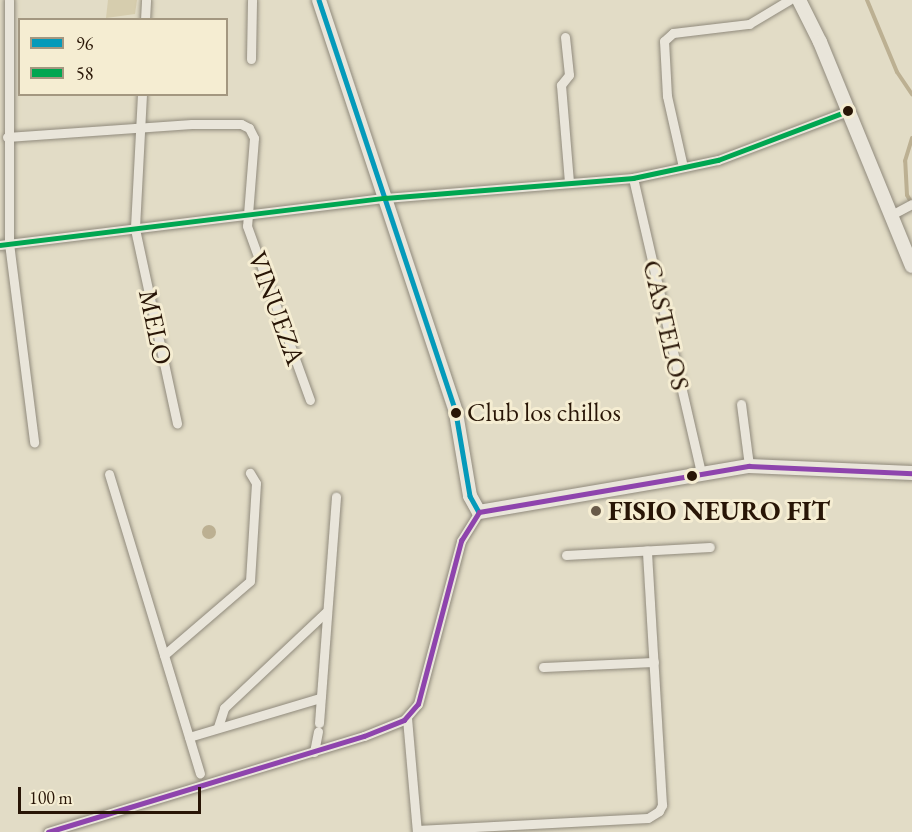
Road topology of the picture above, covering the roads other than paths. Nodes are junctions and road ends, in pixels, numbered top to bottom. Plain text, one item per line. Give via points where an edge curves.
1 (9, 0) edge
2 (146, 0) edge
3 (252, 0) edge
4 (319, 0) edge
5 (789, 0) edge
6 (799, 0) edge
7 (146, 18) edge
8 (566, 37) dead end
9 (251, 59) dead end
10 (142, 96) edge
11 (848, 111) junction
12 (141, 128) junction
13 (7, 137) junction
14 (683, 167) junction
15 (633, 178) junction
16 (569, 183) junction
17 (385, 198) junction
18 (912, 204) edge
19 (893, 214) junction
20 (246, 216) junction
21 (135, 229) junction
22 (4, 244) edge
23 (912, 266) edge
24 (310, 400) dead end
25 (741, 404) dead end
26 (177, 424) dead end
27 (34, 442) dead end
28 (749, 466) junction
29 (701, 472) junction
30 (250, 473) dead end
31 (912, 473) edge
32 (109, 474) dead end
33 (336, 497) dead end
34 (479, 512) junction
35 (710, 547) dead end
36 (647, 550) junction
37 (566, 555) dead end
38 (326, 612) junction
39 (164, 655) junction
40 (654, 662) junction
41 (543, 668) dead end
42 (320, 698) junction
43 (407, 718) junction
44 (218, 727) junction
45 (189, 737) junction
46 (314, 752) junction
47 (200, 773) dead end
48 (417, 831) edge
49 (48, 832) edge

1 - 13 street
2 - 7 street
3 - 9 street
4 - 17 street
5 - 14 street via 749,24 673,33 664,41 667,96
6 - 11 street
8 - 16 street via 569,75 561,85
10 - 12 street, MELO
11 - 14 street via 739,153
11 - 19 street
12 - 13 street
12 - 20 street via 241,124 249,128 254,138
12 - 21 street, MELO
13 - 22 street
14 - 15 street
15 - 16 street
15 - 29 street, CASTELOS
16 - 17 street
17 - 20 street
17 - 34 street via 456,413 470,496
18 - 19 street
19 - 23 street
20 - 21 street
20 - 24 street, VINUEZA
21 - 22 street
21 - 26 street, MELO
22 - 27 street
25 - 28 street
28 - 29 street
28 - 31 street
29 - 34 street
30 - 39 street via 256,483 250,581
32 - 39 street
33 - 38 street
34 - 43 street via 461,541 418,704
35 - 36 street
36 - 37 street
36 - 40 street
38 - 42 street
38 - 44 street via 224,708
39 - 45 street
40 - 41 street
40 - 48 street via 662,806 656,814
42 - 44 street
42 - 46 street
43 - 46 street
43 - 48 street
44 - 45 street
45 - 47 street
46 - 49 street

